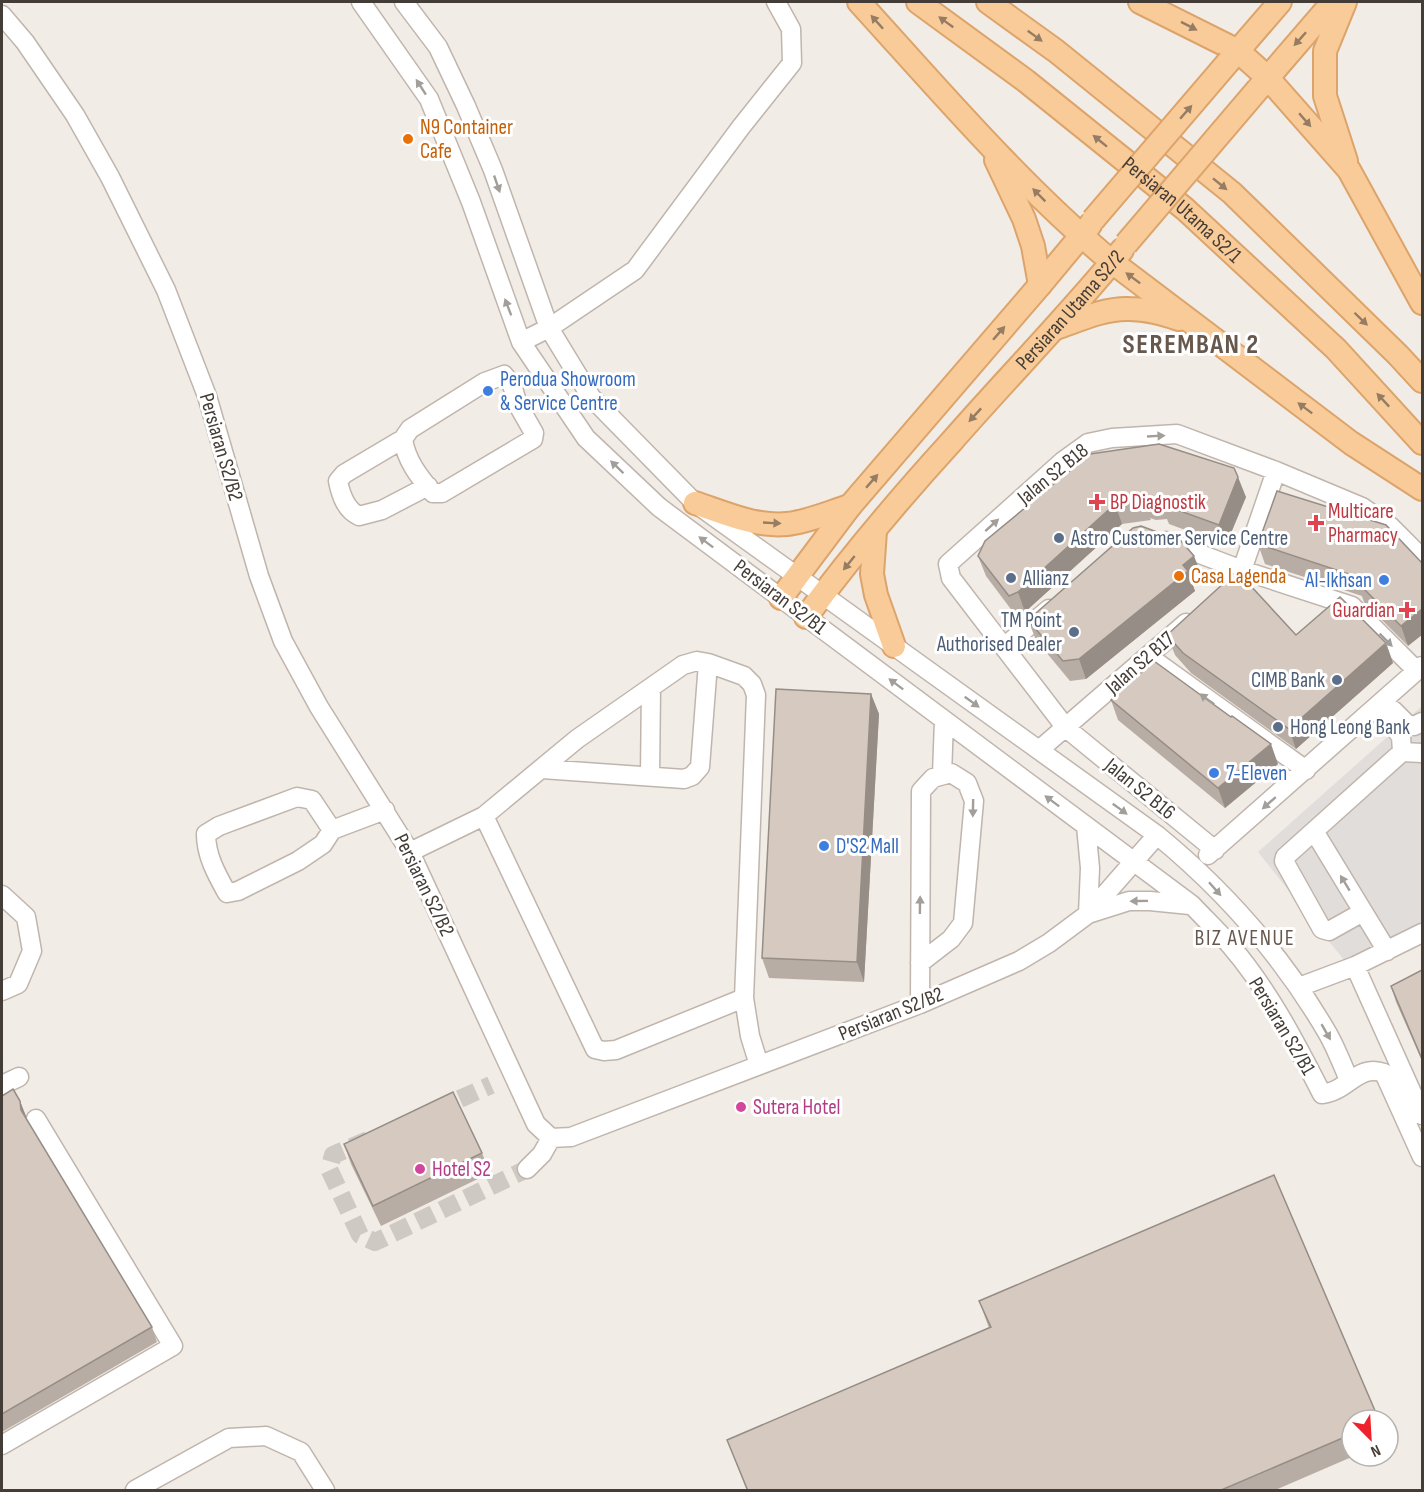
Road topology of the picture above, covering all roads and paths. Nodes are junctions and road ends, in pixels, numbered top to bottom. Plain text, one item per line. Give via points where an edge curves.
1 (361, 2) edge
2 (404, 2) edge
3 (776, 2) edge
4 (859, 2) edge
5 (918, 2) edge
6 (988, 2) edge
7 (1140, 2) edge
8 (1280, 2) edge
9 (1334, 2) edge
10 (1345, 2) edge
11 (2, 15) edge
12 (1234, 56) junction
13 (1262, 83) junction
14 (989, 144) junction
15 (1349, 170) junction
16 (1087, 228) junction
17 (1119, 253) junction
18 (1040, 285) junction
19 (1422, 303) edge
20 (1192, 323) junction
21 (549, 328) junction
22 (1056, 328) junction
23 (521, 342) junction
24 (539, 369) junction
25 (1422, 381) edge
26 (512, 385) junction
27 (403, 439) junction
28 (1422, 443) edge
29 (1276, 471) junction
30 (428, 486) junction
31 (1422, 489) edge
32 (695, 503) junction
33 (850, 506) junction
34 (875, 531) junction
35 (1149, 534) edge
36 (1422, 558) edge
37 (1242, 570) junction
38 (797, 576) junction
39 (1066, 594) edge
40 (1221, 594) edge
41 (823, 595) junction
42 (781, 598) junction
43 (1202, 609) edge
44 (806, 617) junction
45 (894, 646) junction
46 (1004, 647) junction
47 (1148, 656) junction
48 (708, 663) junction
49 (1420, 669) edge
50 (651, 688) junction
51 (1380, 704) junction
52 (944, 720) junction
53 (1422, 722) edge
54 (1066, 728) junction
55 (1039, 750) junction
56 (1402, 752) junction
57 (1422, 753) edge
58 (542, 769) junction
59 (1306, 770) junction
60 (650, 776) junction
61 (942, 776) junction
62 (385, 810) junction
63 (484, 816) junction
64 (1086, 826) junction
65 (332, 830) junction
66 (1314, 831) junction
67 (1157, 835) junction
68 (1215, 849) junction
69 (410, 852) junction
70 (1133, 861) junction
71 (1194, 866) junction
72 (2, 895) edge
73 (1192, 905) junction
74 (1363, 912) junction
75 (1088, 914) junction
76 (1422, 933) edge
77 (1387, 951) junction
78 (920, 963) junction
79 (1355, 966) junction
80 (1299, 987) junction
81 (2, 991) edge
82 (744, 998) junction
83 (920, 1004) junction
84 (759, 1065) junction
85 (19, 1077) dead end
86 (1349, 1080) junction
87 (2, 1085) edge
88 (1422, 1115) edge
89 (36, 1119) dead end
90 (551, 1138) junction
91 (1422, 1157) edge
92 (527, 1169) tunnel mouth
93 (2, 1445) edge
94 (135, 1491) edge
95 (325, 1491) edge

23 -> 1 street, Persiaran S2/B1 via 429,99
2 -> 21 street, Persiaran S2/B1 via 438,47 466,106
3 - 21 street via 791,29 792,63 635,270
14 -> 4 main road
28 -> 5 main road, Persiaran Utama S2/1 via 1336,349 1185,209 1026,81
6 -> 25 main road, Persiaran Utama S2/1 via 1056,51 1232,193
7 -> 12 main road
8 - 12 main road, Persiaran Utama S2/2
9 -> 13 main road, Persiaran Utama S2/2
10 - 15 main road via 1324,51 1325,96
11 - 62 street, Persiaran S2/B2 via 75,115 166,290 207,396 259,576 284,641 319,707
12 - 13 main road
16 -> 12 main road, Persiaran Utama S2/2, bridge
13 -> 15 main road
13 - 17 main road, Persiaran Utama S2/2, bridge
16 -> 14 main road
14 - 18 main road via 1024,219
15 - 19 main road
16 - 17 main road
16 - 18 main road, Persiaran Utama S2/2
20 -> 17 main road
17 - 22 main road, Persiaran Utama S2/2
33 -> 18 main road, Persiaran Utama S2/2
20 - 22 main road via 1151,310 1126,308
31 -> 20 main road via 1351,443
21 - 23 street
21 - 32 street, Persiaran S2/B1 via 591,397
22 -> 34 main road, Persiaran Utama S2/2 via 951,441
23 - 24 street, Persiaran S2/B1
24 - 26 street
42 -> 24 street, Persiaran S2/B1 via 643,492 586,438
26 - 27 street via 504,375 485,382 410,429
26 - 30 street via 534,433 532,439 442,493 433,493
27 - 30 street via 410,461
27 - 30 street via 344,474 338,482 350,512 360,516 382,510
29 - 36 street, Jalan S2 B18 via 1362,507 1391,526
29 - 37 street
46 -> 29 street, Jalan S2 B18 via 951,578 948,564 1088,443 1177,435
32 -> 33 main road via 768,524 788,524
32 - 38 street, Persiaran S2/B1
33 - 38 main road, Persiaran Utama S2/2
34 -> 41 main road, Persiaran Utama S2/2
34 - 45 main road via 872,574
35 - 37 street
37 - 40 street
37 -> 49 street via 1352,606
38 - 41 street, Persiaran S2/B1
38 - 42 main road, Persiaran Utama S2/2
39 - 46 street
41 - 44 main road, Persiaran Utama S2/2
41 - 45 street, Persiaran S2/B1
42 - 44 street, Persiaran S2/B1
43 - 47 street, Jalan S2 B17
52 -> 44 street, Persiaran S2/B1
45 -> 55 street, Persiaran S2/B1
46 - 54 street, Jalan S2 B18
47 - 54 street, Jalan S2 B17
59 -> 47 street
48 - 50 street via 683,665
48 - 60 street via 700,767 684,779
48 - 82 street via 744,676 756,695
49 - 51 street
50 - 58 street via 577,739
50 - 60 street
51 - 53 street via 1407,724
51 - 56 street via 1401,736
51 - 59 street
52 - 61 street
64 -> 52 street, Persiaran S2/B1
54 - 55 street, Jalan S2 B17
54 - 68 street, Jalan S2 B16
55 -> 67 street, Persiaran S2/B1
56 - 57 street
56 - 66 street
58 - 60 street
58 - 63 street
59 -> 68 street
78 -> 61 street via 921,791 933,778
61 -> 78 street via 951,773 968,783 974,801 963,923 951,939
62 - 65 street
62 - 69 street, Persiaran S2/B2
63 - 69 street
63 - 82 street via 595,1049 616,1050
64 - 70 street, Persiaran S2/B1
64 - 75 street via 1090,868
65 - 65 street via 312,800 297,797 219,826 206,834 206,842 212,866 227,894 298,861 323,844
74 -> 66 street
66 - 74 street via 1284,861 1322,928 1329,931
67 - 70 street, Persiaran S2/B2
67 - 71 street, Persiaran S2/B1
68 - 71 street
69 - 90 street, Persiaran S2/B2 via 536,1124
70 - 73 street, Persiaran S2/B1
70 - 75 street, Persiaran S2/B2
71 -> 80 street, Persiaran S2/B1 via 1259,936
72 - 81 street via 26,917 32,951 18,984
73 -> 75 street via 1129,902
73 - 86 street, Persiaran S2/B1 via 1231,946 1267,995 1322,1094
74 - 77 street
75 - 83 street, Persiaran S2/B2 via 1019,961
76 - 77 street
77 - 79 street
78 - 83 street
79 - 80 street
79 - 88 street
80 -> 86 street, Persiaran S2/B1 via 1329,1035
82 - 84 street
83 - 84 street, Persiaran S2/B2
84 - 90 street, Persiaran S2/B2 via 571,1137
85 - 87 street
86 - 91 street via 1370,1070 1384,1073
89 - 93 street via 173,1346
90 - 92 street via 543,1154
94 - 95 street via 229,1438 266,1436 301,1452

